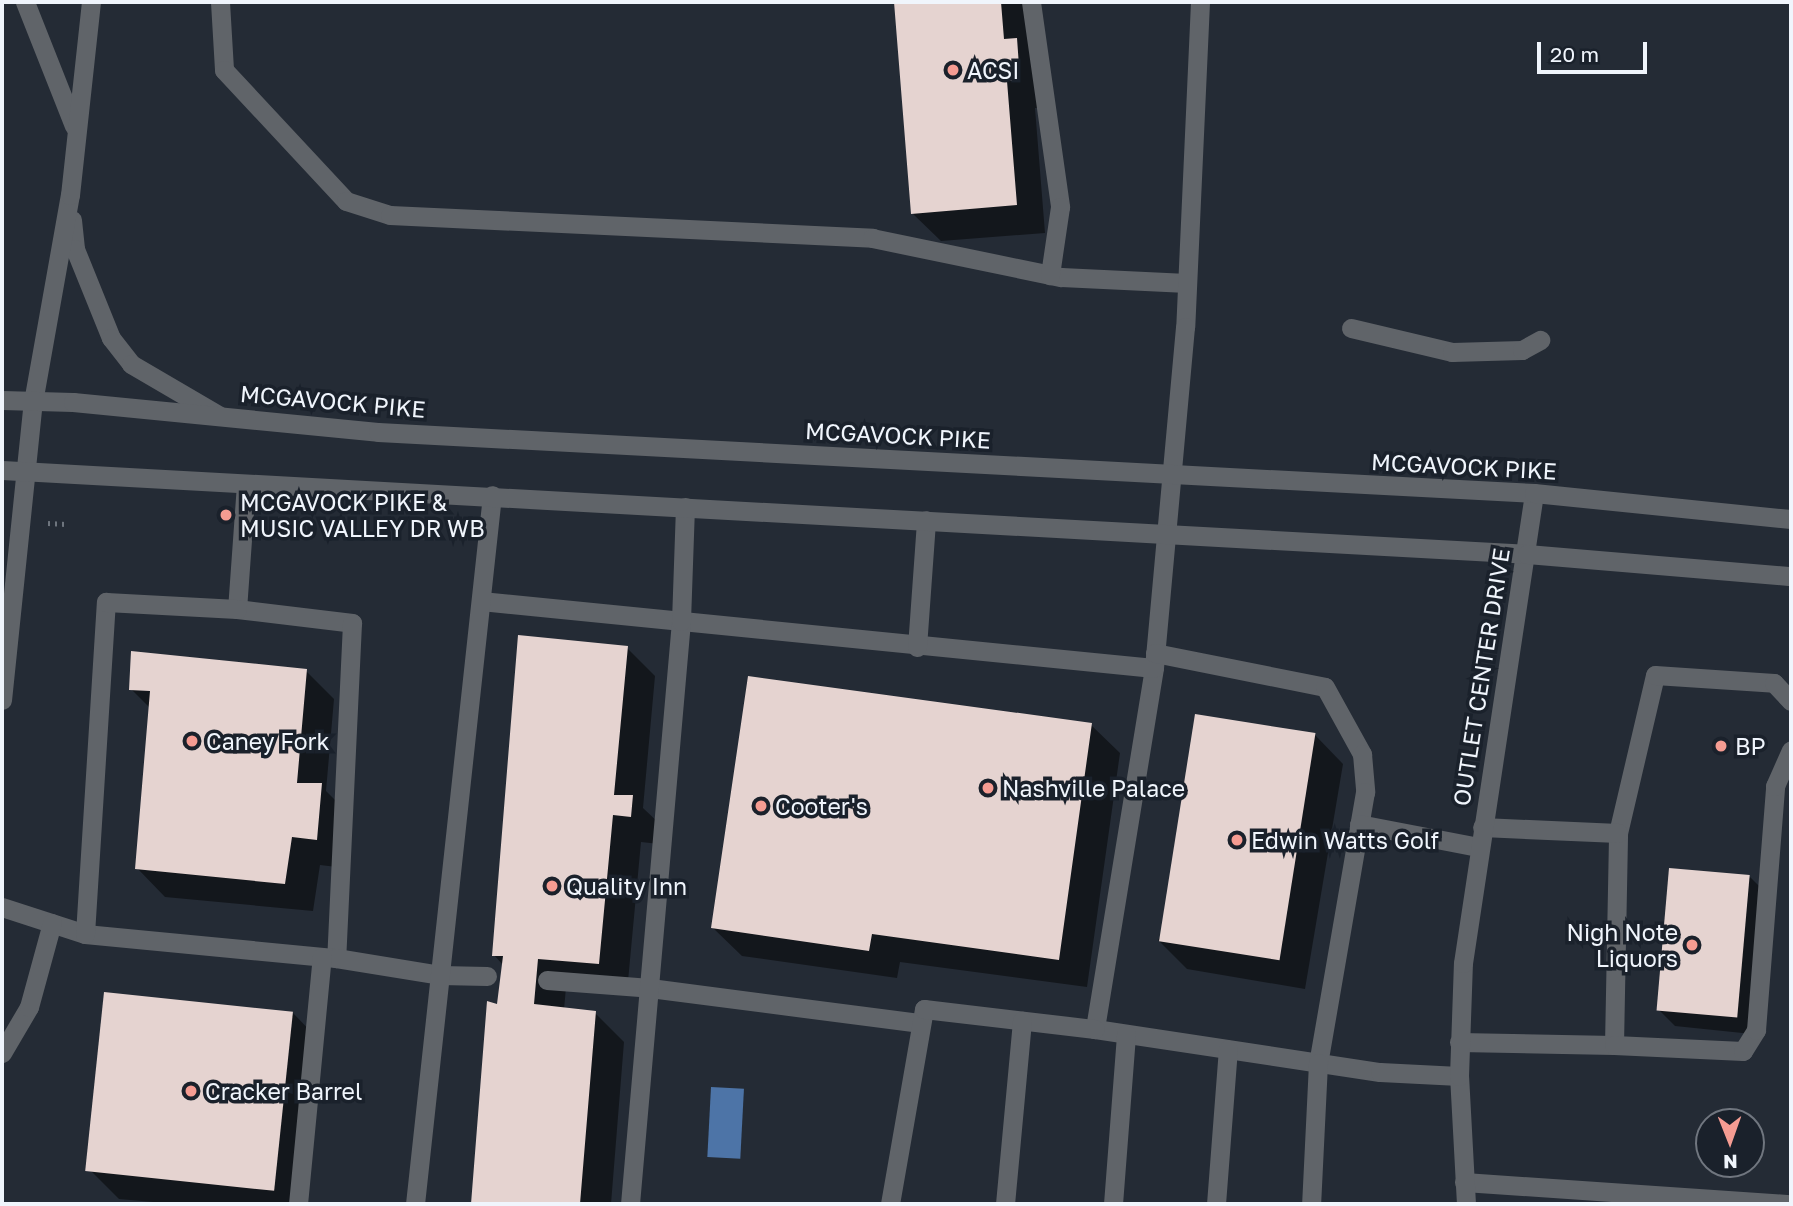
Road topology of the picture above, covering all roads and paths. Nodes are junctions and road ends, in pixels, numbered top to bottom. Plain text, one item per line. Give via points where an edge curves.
1 (25, 2) edge
2 (91, 2) edge
3 (220, 2) edge
4 (1031, 2) edge
5 (1200, 2) edge
6 (75, 130) junction
7 (70, 195) junction
8 (1050, 275) junction
9 (1187, 283) junction
10 (1351, 328) dead end
11 (1540, 340) dead end
12 (2, 400) edge
13 (33, 402) junction
14 (220, 416) junction
15 (2, 470) edge
16 (23, 472) junction
17 (1170, 474) junction
18 (246, 484) junction
19 (1534, 493) junction
20 (492, 495) junction
21 (685, 507) junction
22 (1791, 519) edge
23 (926, 520) junction
24 (1166, 533) junction
25 (1527, 554) junction
26 (1791, 576) edge
27 (481, 601) junction
28 (237, 609) junction
29 (681, 621) junction
30 (917, 647) junction
31 (1155, 661) junction
32 (2, 700) edge
33 (1791, 701) edge
34 (1791, 750) edge
35 (1359, 824) junction
36 (1618, 833) junction
37 (1480, 837) junction
38 (2, 907) edge
39 (52, 923) junction
40 (85, 934) junction
41 (329, 957) junction
42 (440, 975) junction
43 (487, 976) dead end
44 (547, 980) dead end
45 (650, 988) junction
46 (1022, 1021) junction
47 (921, 1024) junction
48 (1095, 1029) junction
49 (1126, 1034) junction
50 (1459, 1042) junction
51 (1614, 1045) junction
52 (1228, 1049) junction
53 (2, 1052) edge
54 (1318, 1063) junction
55 (1459, 1076) junction
56 (1464, 1182) junction
57 (298, 1204) edge
58 (415, 1204) edge
59 (630, 1204) edge
60 (890, 1204) edge
61 (1005, 1204) edge
62 (1113, 1204) edge
63 (1216, 1204) edge
64 (1311, 1204) edge
65 (1466, 1204) edge
66 (1789, 1204) edge

1 - 6 street
2 - 6 street
3 - 8 street via 225,70 346,201 390,215 872,238
4 - 8 street via 1060,207
5 - 9 street
6 - 7 street
7 - 13 street
7 - 14 street via 75,248 111,338 131,364
8 - 9 street
9 - 17 street
10 - 11 street via 1452,352 1522,350
12 - 13 street, MCGAVOCK PIKE
13 - 14 street, MCGAVOCK PIKE
13 - 16 street
14 - 17 street, MCGAVOCK PIKE via 378,432
15 - 16 street
16 - 18 street
16 - 32 street
17 - 19 street, MCGAVOCK PIKE
17 - 24 street
18 - 20 street
18 - 28 street
19 - 22 street, MCGAVOCK PIKE
19 - 25 street, OUTLET CENTER DRIVE
20 - 21 street
20 - 27 street
21 - 23 street
21 - 29 street
23 - 24 street
23 - 30 street
24 - 25 street
24 - 31 street
25 - 26 street
25 - 37 street, OUTLET CENTER DRIVE
27 - 29 street
27 - 42 street
28 - 40 street via 106,602
28 - 41 street via 352,623
29 - 30 street
29 - 45 street
30 - 31 street
31 - 35 street via 1325,687 1362,754 1365,792
31 - 48 street
33 - 36 street via 1774,682 1655,675
34 - 51 street via 1775,786 1756,1030 1743,1051
35 - 37 street
35 - 54 street
36 - 37 street
36 - 51 street
37 - 50 street, OUTLET CENTER DRIVE via 1463,963
38 - 39 street
39 - 40 street
39 - 53 street via 29,1007
40 - 41 street
41 - 42 street
41 - 57 street
42 - 43 street
42 - 58 street
44 - 45 street
45 - 47 street
45 - 59 street
46 - 47 street via 924,1009
46 - 48 street
46 - 61 street
47 - 60 street
48 - 49 street
49 - 52 street
49 - 62 street
50 - 51 street
50 - 55 street, OUTLET CENTER DRIVE
52 - 54 street
52 - 63 street
54 - 55 street
54 - 64 street
55 - 56 street, OUTLET CENTER DRIVE
56 - 65 street, OUTLET CENTER DRIVE
56 - 66 street

